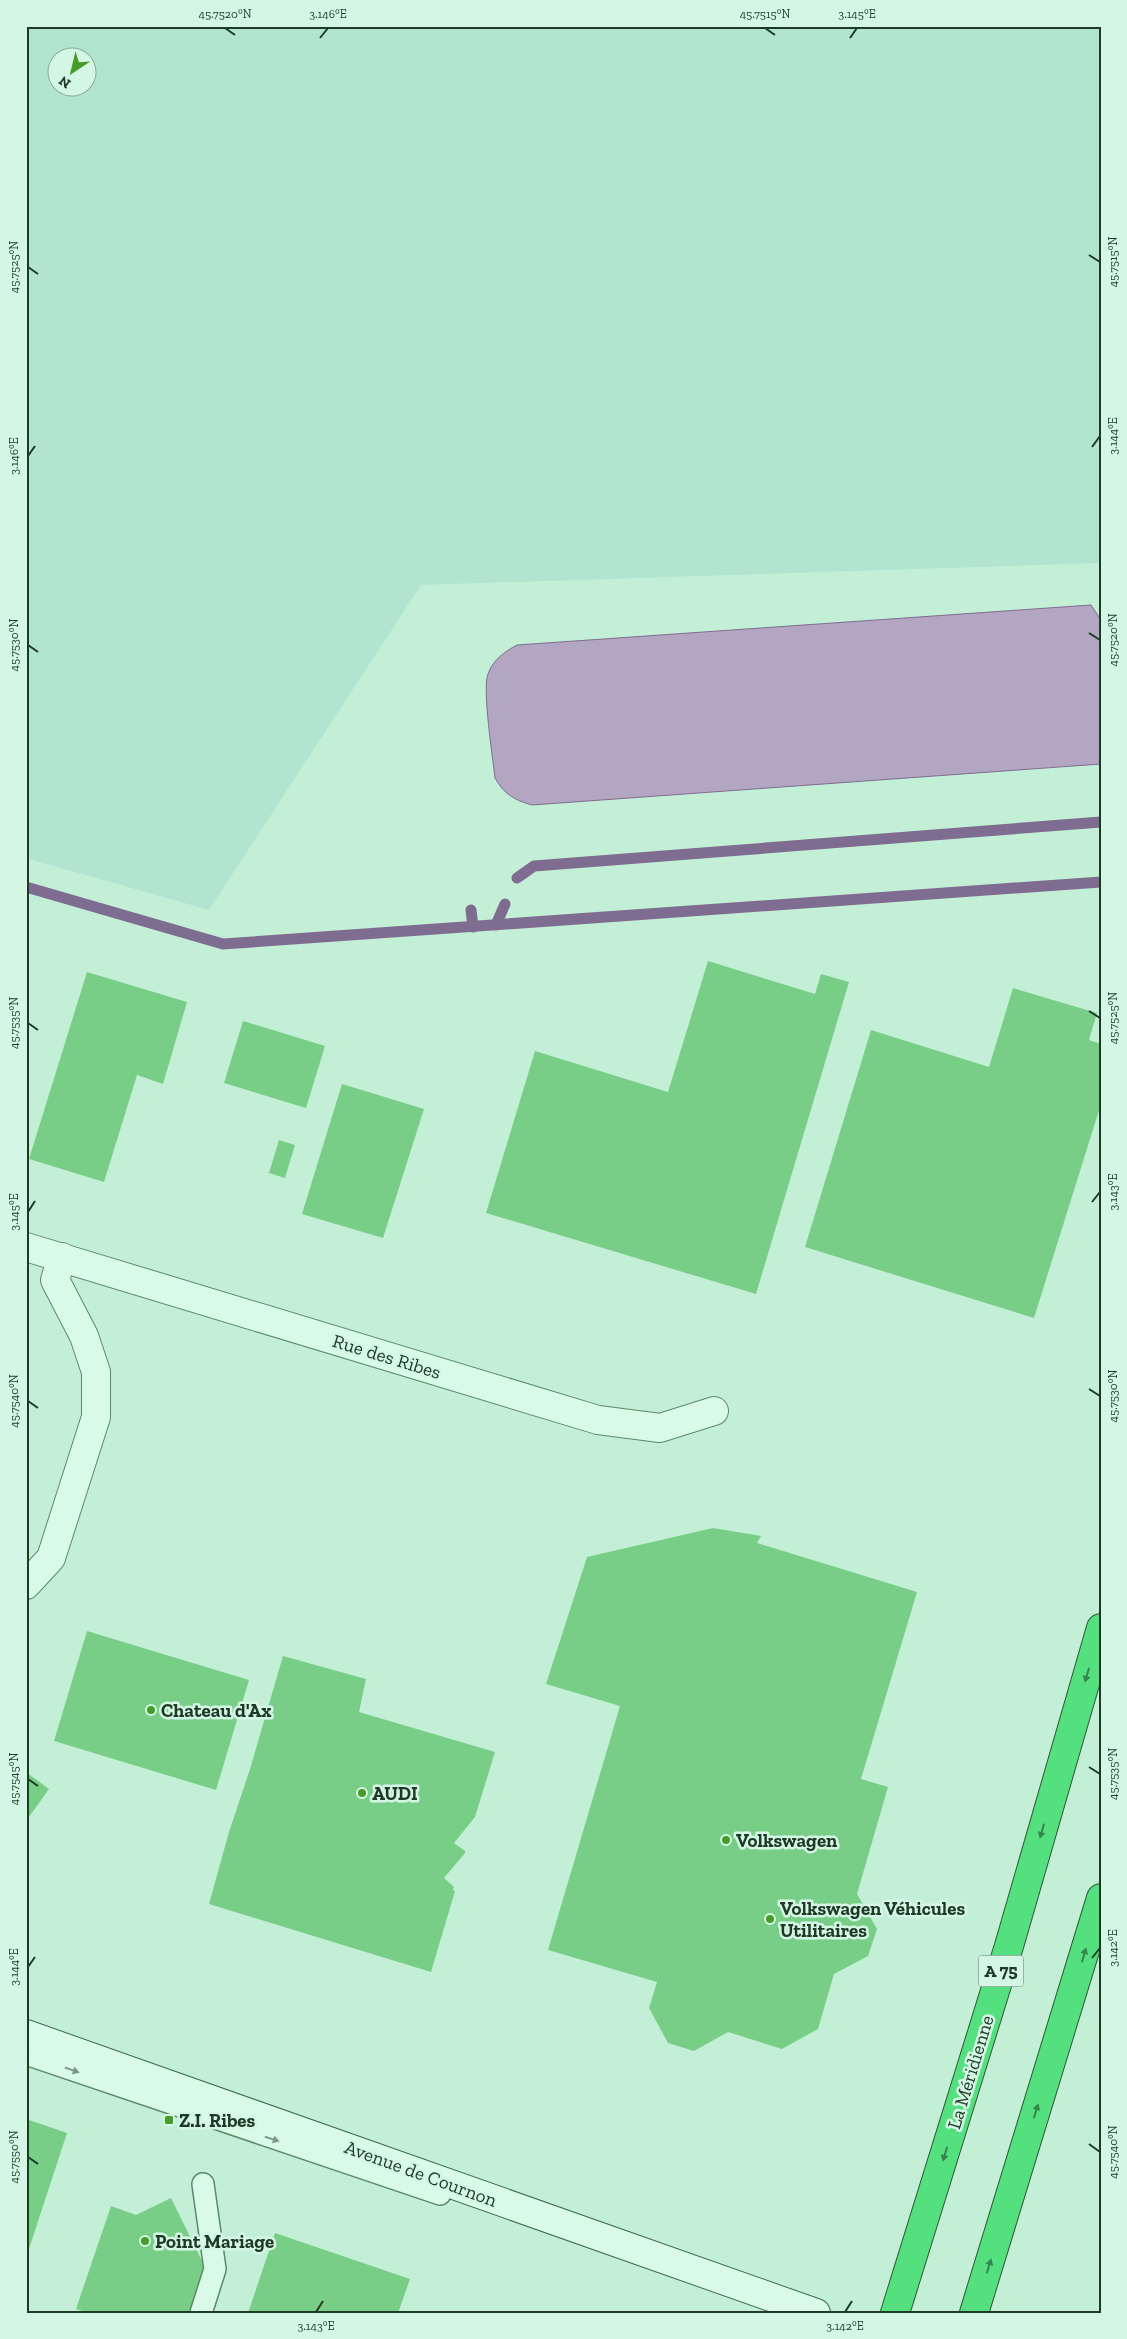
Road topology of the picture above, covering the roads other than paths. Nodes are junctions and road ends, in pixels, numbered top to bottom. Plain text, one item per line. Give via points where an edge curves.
1 (26, 1247) edge
2 (62, 1258) junction
3 (714, 1411) dead end
4 (26, 1585) edge
5 (1101, 1628) edge
6 (1101, 1898) edge
7 (26, 2034) edge
8 (26, 2054) edge
9 (203, 2184) dead end
10 (796, 2310) edge
11 (201, 2313) edge
12 (895, 2313) edge
13 (974, 2313) edge

1 - 2 street, Rue des Ribes
2 - 3 street, Rue des Ribes via 598,1420 660,1428
2 - 4 street via 55,1280 84,1336 96,1372 96,1417 51,1558
5 -> 12 highway, La Méridienne / A 75 via 1009,1946
13 -> 6 highway
7 - 10 street, Avenue de Cournon
8 -> 10 lane via 683,2278
9 - 11 lane via 215,2269

